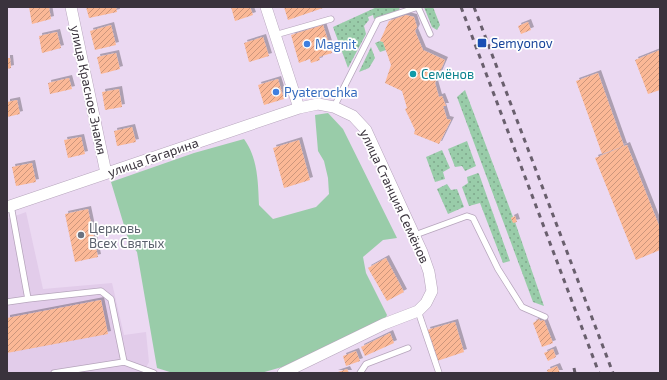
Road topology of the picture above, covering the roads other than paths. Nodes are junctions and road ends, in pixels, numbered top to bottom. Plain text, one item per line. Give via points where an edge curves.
1 (72, 7) edge
2 (266, 7) edge
3 (418, 7) edge
4 (331, 19) dead end
5 (430, 34) dead end
6 (275, 35) junction
7 (318, 104) joint
8 (334, 107) junction
9 (299, 108) junction
10 (106, 173) junction
11 (9, 206) edge
12 (415, 235) junction
13 (28, 299) junction
14 (7, 302) edge
15 (418, 311) junction
16 (545, 317) dead end
17 (408, 348) dead end
18 (124, 362) junction
19 (54, 373) edge
20 (154, 373) edge
21 (284, 373) edge
22 (360, 373) edge
23 (439, 373) edge

1 - 10 street, улица Красное Знамя
2 - 6 street
3 - 5 lane
3 - 8 lane via 378,20
4 - 6 lane
6 - 9 street
7 - 8 street, улица Станция Семёнов
7 - 9 street, улица Гагарина
8 - 12 street, улица Станция Семёнов via 353,116 366,130
9 - 10 street, улица Гагарина
10 - 11 street, улица Гагарина
11 - 13 lane
12 - 15 street, улица Станция Семёнов via 427,264 432,286 426,303
12 - 16 lane via 467,216 473,218 498,269 522,307
13 - 14 lane
13 - 18 lane via 100,291 111,299
15 - 21 street via 384,324
15 - 23 lane
17 - 22 lane via 366,364
18 - 19 lane
18 - 20 lane

